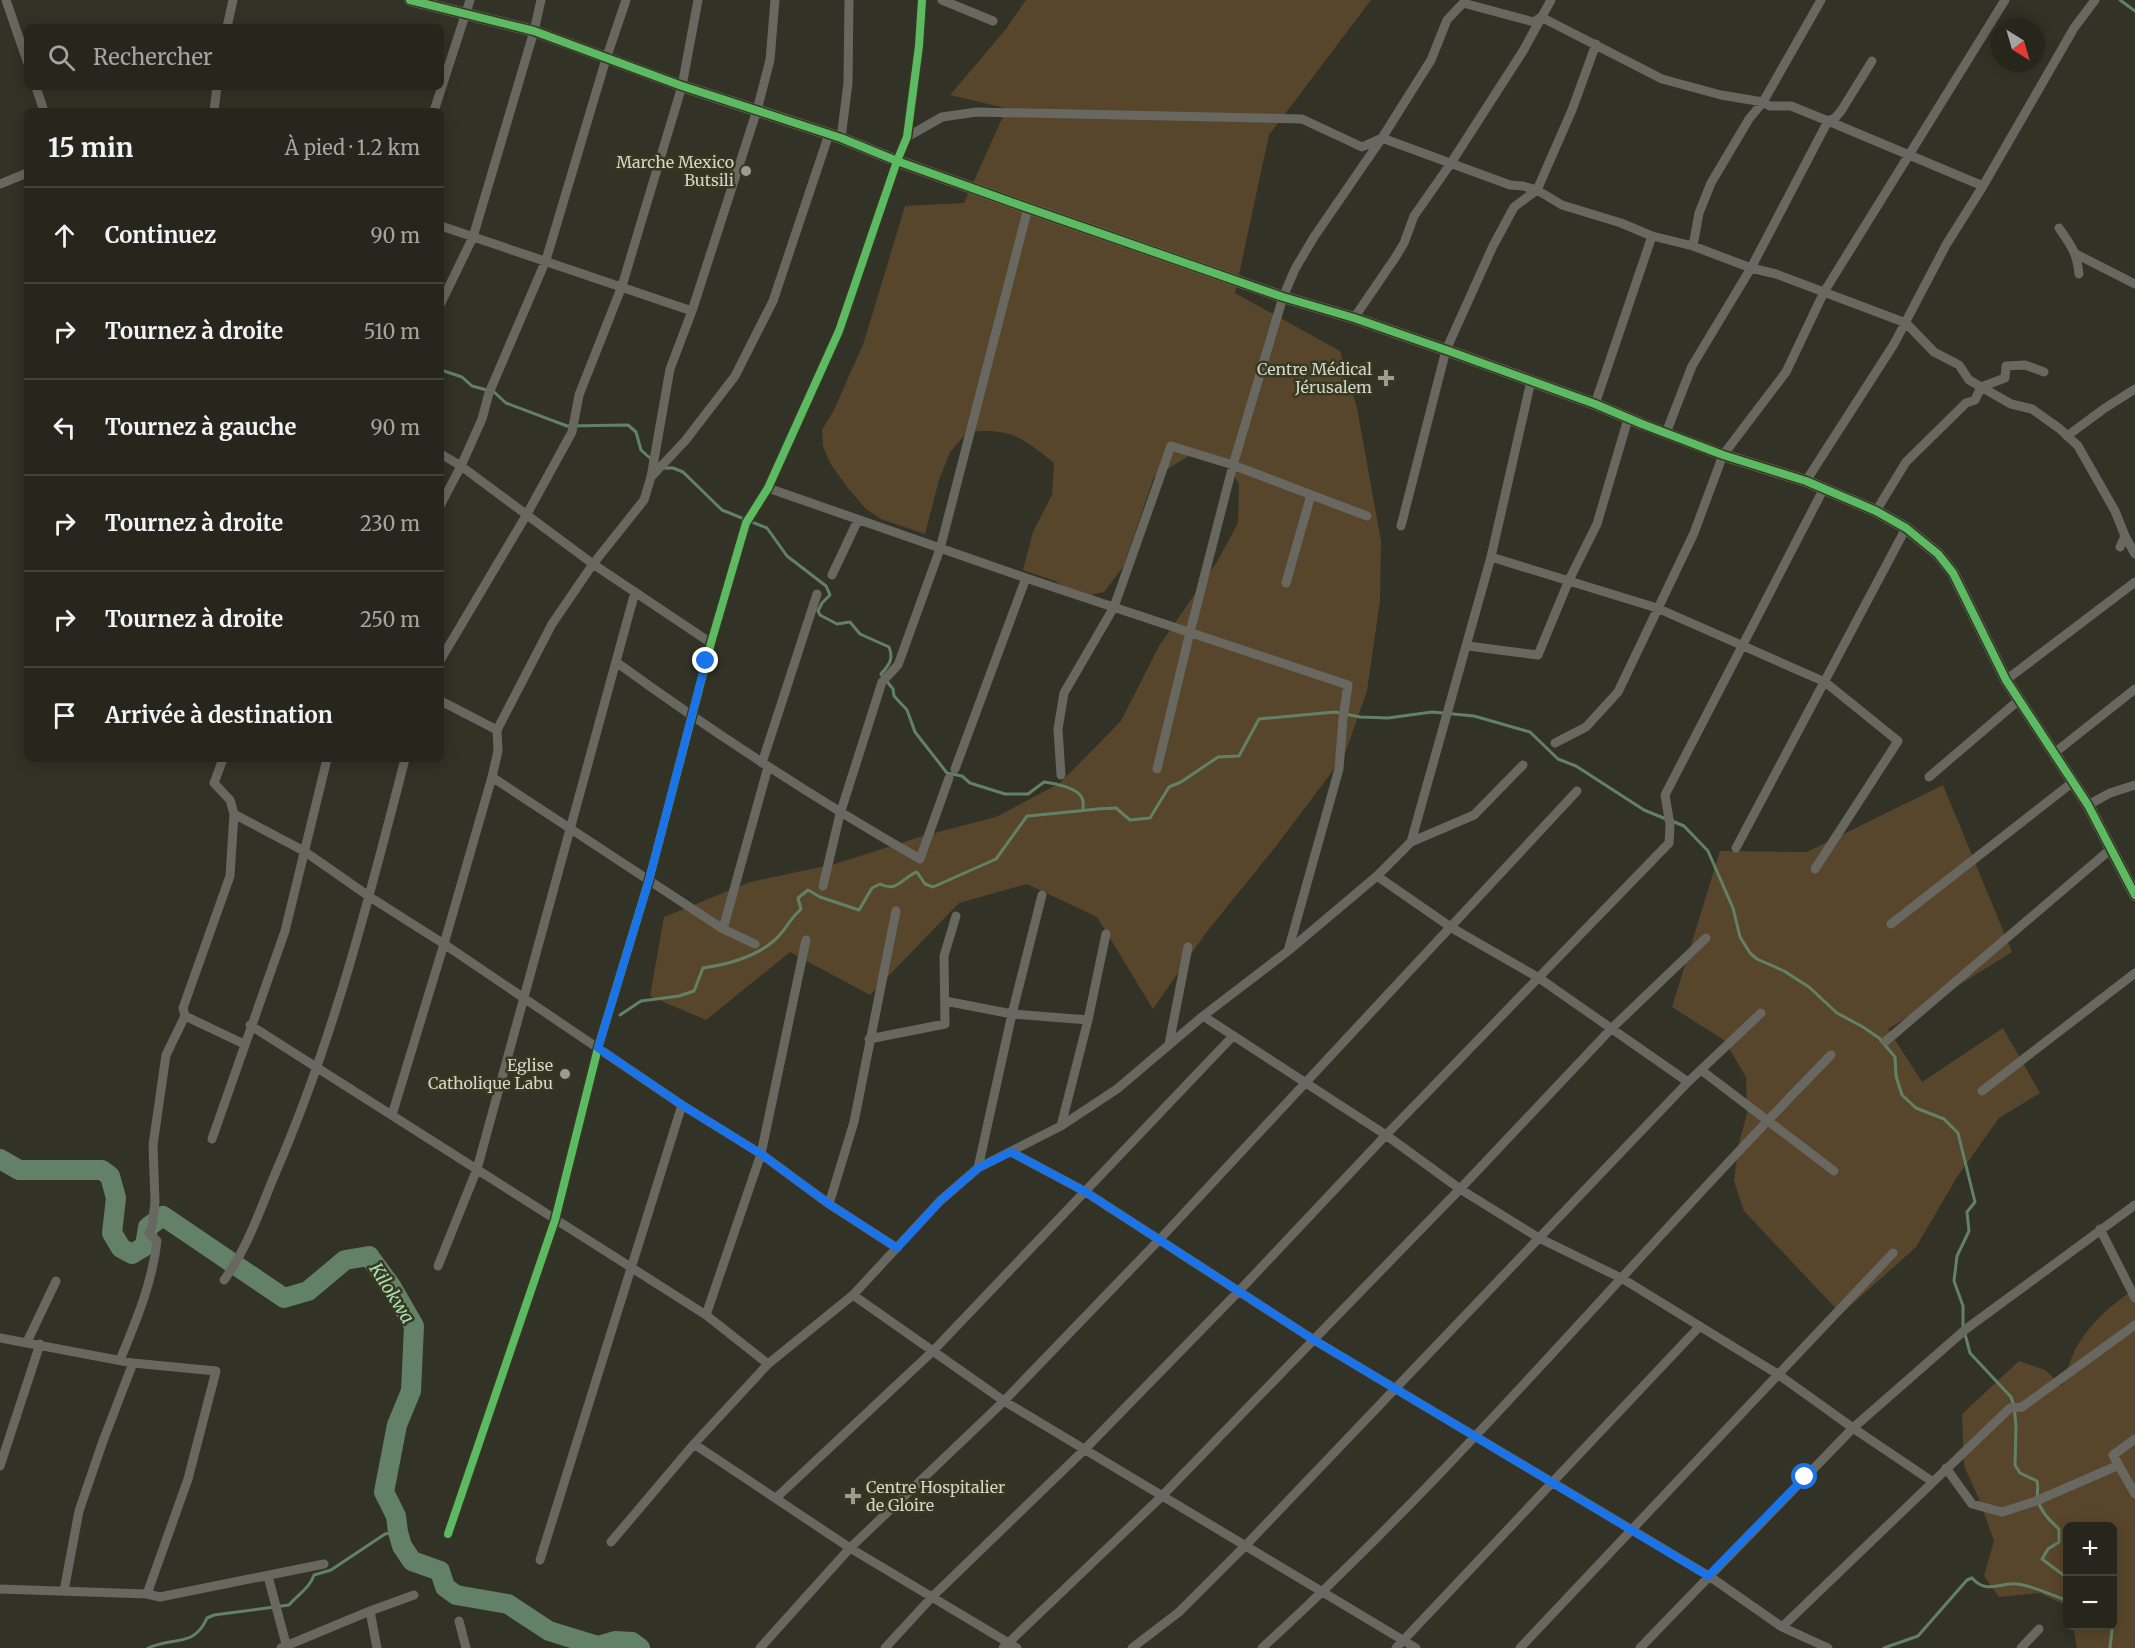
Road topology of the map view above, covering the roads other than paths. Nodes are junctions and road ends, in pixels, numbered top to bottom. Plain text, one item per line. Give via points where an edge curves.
1 (6, 0) edge
2 (233, 0) edge
3 (411, 0) edge
4 (470, 0) edge
5 (541, 0) edge
6 (626, 0) edge
7 (698, 0) edge
8 (775, 0) edge
9 (849, 0) edge
10 (922, 0) edge
11 (942, 0) edge
12 (1551, 0) edge
13 (1821, 0) edge
14 (2006, 0) edge
15 (2095, 0) edge
16 (1465, 2) edge
17 (466, 13) junction
18 (1541, 17) junction
19 (993, 21) dead end
20 (229, 24) edge
21 (534, 31) junction
22 (1596, 44) junction
23 (24, 52) edge
24 (606, 59) junction
25 (1872, 61) dead end
26 (444, 80) edge
27 (682, 86) junction
28 (37, 90) edge
29 (217, 90) edge
30 (441, 90) edge
31 (1763, 102) junction
32 (43, 108) edge
33 (214, 108) edge
34 (435, 108) edge
35 (757, 110) junction
36 (1828, 121) junction
37 (835, 136) junction
38 (907, 137) junction
39 (1382, 138) junction
40 (1908, 154) junction
41 (897, 161) junction
42 (1451, 163) junction
43 (24, 174) edge
44 (0, 184) edge
45 (1983, 186) junction
46 (1537, 190) junction
47 (1028, 208) junction
48 (444, 227) edge
49 (2058, 228) dead end
50 (1652, 236) junction
51 (472, 237) junction
52 (1693, 246) junction
53 (2076, 254) junction
54 (546, 260) junction
55 (1751, 268) junction
56 (2079, 274) dead end
57 (2132, 278) edge
58 (622, 286) junction
59 (1824, 292) junction
60 (444, 297) edge
61 (1283, 297) junction
62 (692, 311) junction
63 (1354, 318) junction
64 (1906, 322) junction
65 (1446, 350) junction
66 (2044, 372) dead end
67 (1531, 381) junction
68 (1982, 387) junction
69 (2135, 389) edge
70 (1595, 404) junction
71 (1628, 418) junction
72 (1666, 434) junction
73 (2067, 436) junction
74 (1723, 455) junction
75 (444, 456) edge
76 (1233, 465) junction
77 (461, 466) junction
78 (651, 477) junction
79 (1806, 481) junction
80 (768, 488) junction
81 (1824, 488) junction
82 (1311, 495) junction
83 (444, 498) edge
84 (1876, 511) junction
85 (527, 514) junction
86 (1367, 516) dead end
87 (858, 520) junction
88 (1401, 526) dead end
89 (1906, 528) junction
90 (2125, 536) junction
91 (2120, 547) dead end
92 (940, 549) junction
93 (2135, 554) edge
94 (1491, 557) junction
95 (593, 564) junction
96 (832, 575) dead end
97 (1026, 578) junction
98 (1569, 580) junction
99 (2135, 582) edge
100 (1286, 583) dead end
101 (635, 592) junction
102 (817, 594) dead end
103 (1114, 607) junction
104 (1656, 608) junction
105 (1190, 632) junction
106 (711, 643) junction
107 (1468, 646) junction
108 (1742, 646) junction
109 (444, 654) edge
110 (616, 662) junction
111 (2006, 680) junction
112 (1825, 682) junction
113 (2135, 688) edge
114 (2019, 699) junction
115 (444, 702) edge
116 (691, 717) junction
117 (497, 730) junction
118 (1555, 743) dead end
119 (2053, 754) junction
120 (222, 762) edge
121 (326, 762) edge
122 (404, 762) edge
123 (765, 765) junction
124 (1523, 765) dead end
125 (955, 769) dead end
126 (1158, 769) dead end
127 (1060, 775) dead end
128 (492, 777) junction
129 (1929, 777) dead end
130 (949, 778) dead end
131 (2073, 782) junction
132 (2135, 785) edge
133 (1577, 792) dead end
134 (2088, 805) junction
135 (234, 814) junction
136 (840, 814) junction
137 (570, 828) junction
138 (1411, 842) junction
139 (1736, 848) dead end
140 (2112, 848) junction
141 (304, 851) junction
142 (1815, 869) dead end
143 (1377, 876) junction
144 (649, 880) junction
145 (823, 886) dead end
146 (1042, 895) dead end
147 (2135, 895) edge
148 (370, 897) junction
149 (896, 911) dead end
150 (956, 916) dead end
151 (1891, 924) dead end
152 (1452, 928) junction
153 (723, 929) junction
154 (1106, 934) dead end
155 (1706, 938) dead end
156 (806, 940) dead end
157 (444, 944) junction
158 (755, 944) dead end
159 (1188, 947) dead end
160 (1288, 951) junction
161 (2135, 972) edge
162 (1539, 978) junction
163 (523, 998) junction
164 (945, 1001) junction
165 (1761, 1013) dead end
166 (1012, 1014) junction
167 (185, 1016) junction
168 (1203, 1016) junction
169 (1088, 1020) junction
170 (250, 1025) junction
171 (1611, 1029) junction
172 (1233, 1036) junction
173 (869, 1039) junction
174 (1887, 1041) dead end
175 (244, 1044) junction
176 (1169, 1044) junction
177 (598, 1048) junction
178 (1831, 1055) dead end
179 (317, 1068) junction
180 (1701, 1070) junction
181 (1688, 1082) junction
182 (1306, 1083) junction
183 (1982, 1091) dead end
184 (682, 1105) junction
185 (392, 1115) junction
186 (1768, 1119) junction
187 (1061, 1126) junction
188 (1386, 1135) junction
189 (212, 1139) dead end
190 (1011, 1152) junction
191 (761, 1154) junction
192 (978, 1168) junction
193 (477, 1169) junction
194 (1834, 1171) dead end
195 (1460, 1189) junction
196 (1084, 1191) junction
197 (829, 1204) junction
198 (2135, 1204) edge
199 (555, 1220) junction
200 (2100, 1229) junction
201 (1539, 1238) junction
202 (1160, 1239) junction
203 (897, 1248) junction
204 (1893, 1253) dead end
205 (438, 1266) dead end
206 (632, 1268) junction
207 (227, 1277) dead end
208 (1623, 1279) junction
209 (56, 1281) dead end
210 (1239, 1291) junction
211 (853, 1295) junction
212 (2135, 1298) edge
213 (706, 1315) junction
214 (2135, 1325) edge
215 (1700, 1326) junction
216 (0, 1338) edge
217 (1314, 1340) junction
218 (27, 1342) junction
219 (40, 1344) junction
220 (934, 1350) junction
221 (120, 1360) junction
222 (133, 1363) junction
223 (768, 1364) junction
224 (1779, 1375) junction
225 (1395, 1390) junction
226 (1004, 1401) junction
227 (1853, 1428) junction
228 (1476, 1437) junction
229 (2135, 1439) edge
230 (694, 1444) junction
231 (1084, 1450) junction
232 (2119, 1465) junction
233 (0, 1466) edge
234 (1946, 1468) junction
235 (1933, 1482) junction
236 (1552, 1483) junction
237 (2135, 1494) edge
238 (1161, 1497) junction
239 (776, 1498) junction
240 (1632, 1531) junction
241 (448, 1534) dead end
242 (611, 1542) dead end
243 (1245, 1546) junction
244 (850, 1548) junction
245 (540, 1560) dead end
246 (324, 1564) dead end
247 (1708, 1576) junction
248 (259, 1577) junction
249 (0, 1588) edge
250 (64, 1591) junction
251 (1323, 1592) junction
252 (147, 1594) junction
253 (414, 1595) dead end
254 (932, 1597) junction
255 (370, 1611) junction
256 (459, 1621) dead end
257 (1782, 1627) junction
258 (2038, 1629) dead end
259 (1405, 1640) junction
260 (1009, 1646) edge
261 (285, 1647) edge
262 (377, 1648) edge
263 (466, 1648) edge
264 (760, 1648) edge
265 (885, 1648) edge
266 (1132, 1648) edge
267 (1262, 1648) edge
268 (1396, 1648) edge
269 (1416, 1648) edge
270 (1520, 1648) edge
271 (1640, 1648) edge
272 (1828, 1648) edge
273 (2021, 1648) edge

1 - 23 street
2 - 20 street
3 - 17 street
4 - 17 street
5 - 21 street
6 - 24 street
7 - 27 street
8 - 35 street via 770,60
9 - 37 street via 848,83
10 - 38 street via 920,46
11 - 19 street
12 - 18 street
13 - 31 street
14 - 40 street
15 - 45 street via 2074,28
16 - 18 street via 1533,22
16 - 39 street via 1447,20 1431,60
17 - 21 street
17 - 26 street
18 - 22 street
18 - 42 street
21 - 24 street
21 - 51 street
22 - 31 street via 1662,79
22 - 46 street
24 - 27 street
24 - 54 street
25 - 36 street via 1841,111
27 - 35 street
27 - 58 street
28 - 32 street
29 - 33 street
30 - 34 street
31 - 36 street via 1791,106
31 - 52 street via 1712,183 1699,213
35 - 37 street
35 - 62 street
36 - 40 street
36 - 55 street
37 - 41 street
37 - 78 street via 773,301 735,376 685,441
38 - 39 street via 942,117 1000,111 1302,119 1362,147
38 - 41 street
39 - 42 street
39 - 61 street via 1314,237
40 - 45 street
40 - 59 street
41 - 47 street
41 - 80 street via 839,331
42 - 46 street via 1510,185
42 - 63 street via 1414,216 1404,243
43 - 44 street
45 - 64 street via 1946,245
46 - 50 street via 1562,205
46 - 65 street via 1514,207
47 - 61 street
47 - 92 street
48 - 51 street
49 - 53 street
50 - 52 street
50 - 70 street
51 - 54 street
51 - 60 street
52 - 55 street
53 - 56 street
53 - 57 street via 2096,266
54 - 58 street
54 - 77 street
55 - 59 street
55 - 72 street via 1692,366
58 - 62 street
58 - 85 street via 579,395 573,427
59 - 64 street
59 - 74 street via 1786,372
61 - 63 street
61 - 76 street
62 - 78 street via 670,369
63 - 65 street
64 - 68 street via 1934,352 1959,365 1969,380
64 - 79 street
65 - 67 street
65 - 88 street
66 - 68 street via 2025,365 2006,366 2005,378
67 - 70 street
67 - 94 street
68 - 73 street via 2011,404 2032,409
68 - 84 street via 1975,400 1966,403 1906,462
69 - 73 street
70 - 71 street
71 - 72 street
71 - 98 street via 1597,524
72 - 74 street
73 - 90 street via 2078,446
74 - 79 street
74 - 104 street via 1694,533
75 - 77 street
76 - 82 street
76 - 103 street via 1171,446
76 - 105 street
77 - 83 street
77 - 85 street
78 - 95 street via 644,500
79 - 81 street
80 - 87 street
80 - 106 street via 748,520
81 - 84 street
81 - 108 street
82 - 86 street
82 - 100 street
84 - 89 street
85 - 95 street
85 - 109 street
87 - 92 street
87 - 96 street
89 - 111 street via 1938,554 1953,573
89 - 112 street
90 - 91 street
90 - 93 street
92 - 97 street
92 - 136 street via 897,665 884,679
94 - 98 street
94 - 107 street
95 - 101 street
95 - 117 street via 552,624
97 - 103 street
97 - 125 street
98 - 104 street
98 - 107 street via 1538,655
99 - 111 street
101 - 106 street
101 - 110 street
102 - 123 street
103 - 105 street
103 - 127 street via 1064,693 1058,729
104 - 108 street
104 - 118 street via 1618,692 1586,727
105 - 126 street
105 - 160 street via 1348,685 1339,769
106 - 116 street
107 - 138 street
108 - 112 street
108 - 162 street via 1665,795 1669,843
110 - 116 street
110 - 137 street
111 - 114 street
112 - 139 street
112 - 142 street via 1898,741
113 - 119 street
114 - 119 street
114 - 129 street
115 - 117 street
116 - 123 street
116 - 144 street
117 - 128 street via 498,751
119 - 131 street
120 - 135 street via 214,783 230,800
121 - 141 street
122 - 148 street
123 - 136 street
123 - 153 street
124 - 138 street via 1474,815
128 - 137 street
128 - 157 street
130 - 136 street via 920,859
131 - 134 street
131 - 151 street
132 - 134 street
133 - 152 street
134 - 140 street
135 - 141 street
135 - 167 street via 230,876 183,1008
136 - 145 street
137 - 144 street
137 - 163 street
138 - 143 street
140 - 147 street
140 - 174 street
141 - 148 street
141 - 170 street via 285,931
143 - 152 street
143 - 160 street
144 - 153 street
144 - 177 street
146 - 166 street
148 - 157 street
148 - 179 street
149 - 173 street
150 - 164 street via 944,956
152 - 162 street
152 - 182 street
153 - 158 street
154 - 169 street
155 - 171 street
156 - 191 street
157 - 163 street
157 - 185 street
159 - 176 street
160 - 168 street
161 - 183 street
162 - 171 street
162 - 188 street
163 - 177 street
163 - 193 street
164 - 166 street
164 - 173 street via 945,1024
165 - 180 street
166 - 169 street
166 - 192 street
167 - 175 street
167 - 221 street via 166,1055 153,1145 153,1216 149,1233 157,1241 154,1267 146,1298
168 - 172 street
168 - 176 street
169 - 187 street
170 - 175 street
170 - 179 street
171 - 181 street
171 - 195 street
172 - 182 street
172 - 196 street
173 - 197 street via 854,1122
175 - 189 street
176 - 187 street via 1117,1089
177 - 184 street
177 - 199 street
178 - 186 street
179 - 185 street
179 - 207 street via 299,1120 239,1259
180 - 181 street
180 - 186 street
181 - 201 street
182 - 188 street
182 - 202 street
184 - 191 street
184 - 206 street
185 - 193 street
186 - 194 street
186 - 208 street
187 - 190 street
188 - 195 street
188 - 210 street
190 - 192 street
190 - 196 street
191 - 197 street
191 - 213 street
192 - 203 street via 940,1201
193 - 199 street
193 - 205 street
195 - 201 street
195 - 217 street
196 - 202 street
196 - 220 street
197 - 203 street
198 - 200 street
199 - 206 street
199 - 241 street
200 - 212 street
200 - 227 street via 1963,1331
201 - 208 street
201 - 225 street
202 - 210 street
202 - 226 street
203 - 211 street
204 - 224 street
206 - 213 street
206 - 245 street
208 - 215 street
208 - 228 street
209 - 218 street
210 - 217 street
210 - 231 street
211 - 220 street
211 - 223 street
213 - 223 street
214 - 234 street via 2022,1407 2010,1408
215 - 224 street
215 - 236 street
216 - 218 street
217 - 225 street
217 - 238 street
218 - 219 street
219 - 221 street
219 - 233 street
220 - 226 street
220 - 239 street
221 - 222 street
222 - 250 street via 80,1511
222 - 252 street via 216,1371 188,1479
223 - 230 street
224 - 227 street
224 - 240 street
225 - 228 street
225 - 243 street
226 - 231 street
226 - 244 street
227 - 235 street
227 - 247 street
228 - 236 street
228 - 251 street
229 - 232 street via 2113,1455
230 - 239 street
230 - 242 street
231 - 238 street
231 - 254 street
232 - 234 street via 2002,1512 1972,1504
232 - 237 street
234 - 235 street
235 - 257 street
236 - 240 street
236 - 259 street
238 - 243 street
238 - 260 street
239 - 244 street
240 - 247 street
240 - 270 street
243 - 251 street
243 - 266 street via 1179,1612
244 - 254 street
244 - 264 street
246 - 248 street
247 - 257 street
247 - 271 street
248 - 252 street via 160,1598
248 - 261 street via 269,1580
249 - 250 street
250 - 252 street
251 - 259 street
251 - 267 street
253 - 255 street
254 - 260 street
254 - 265 street
255 - 261 street
255 - 262 street
256 - 263 street
257 - 272 street
258 - 273 street
259 - 268 street
259 - 269 street

